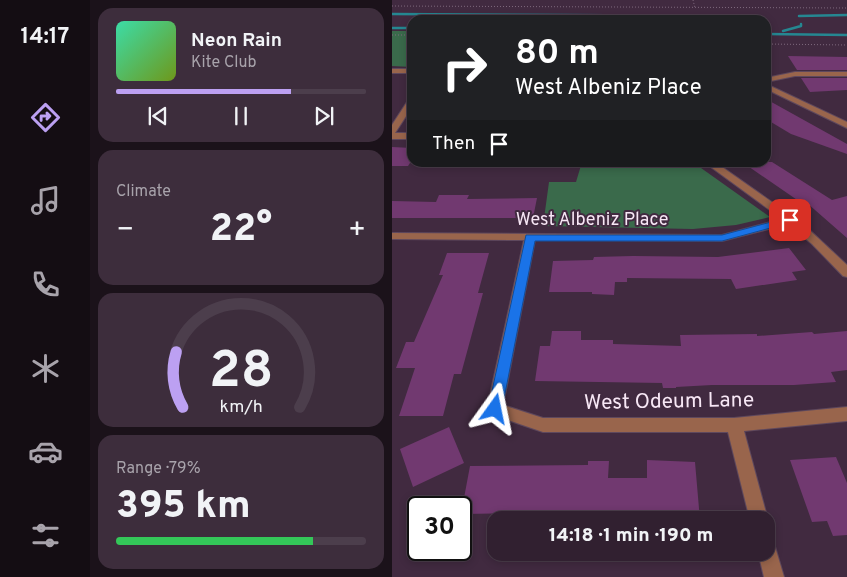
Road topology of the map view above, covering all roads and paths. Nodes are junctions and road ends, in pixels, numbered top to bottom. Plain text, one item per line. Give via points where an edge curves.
1 (693, 0) edge
2 (392, 6) edge
3 (695, 8) junction
4 (846, 8) edge
5 (392, 35) edge
6 (407, 35) edge
7 (771, 44) edge
8 (846, 44) edge
9 (392, 71) edge
10 (407, 71) edge
11 (846, 74) edge
12 (771, 79) edge
13 (771, 88) edge
14 (407, 109) edge
15 (846, 126) edge
16 (392, 131) edge
17 (392, 136) edge
18 (407, 136) edge
19 (715, 167) edge
20 (790, 220) junction
21 (392, 236) edge
22 (530, 238) junction
23 (846, 273) edge
24 (846, 414) edge
25 (734, 425) junction
26 (757, 511) edge
27 (770, 561) edge
28 (774, 577) edge

1 - 3 path
2 - 3 path
3 - 4 path
5 - 6 path
7 - 8 path
9 - 10 street
11 - 12 street via 795,74
13 - 15 street
14 - 16 street
17 - 18 street
19 - 20 street
20 - 22 street, West Albeniz Place via 722,238
20 - 23 street via 831,253
21 - 22 street, West Albeniz Place
22 - 25 street, West Odeum Lane via 495,409 543,425
24 - 25 street, West Odeum Lane
25 - 26 street
27 - 28 street

